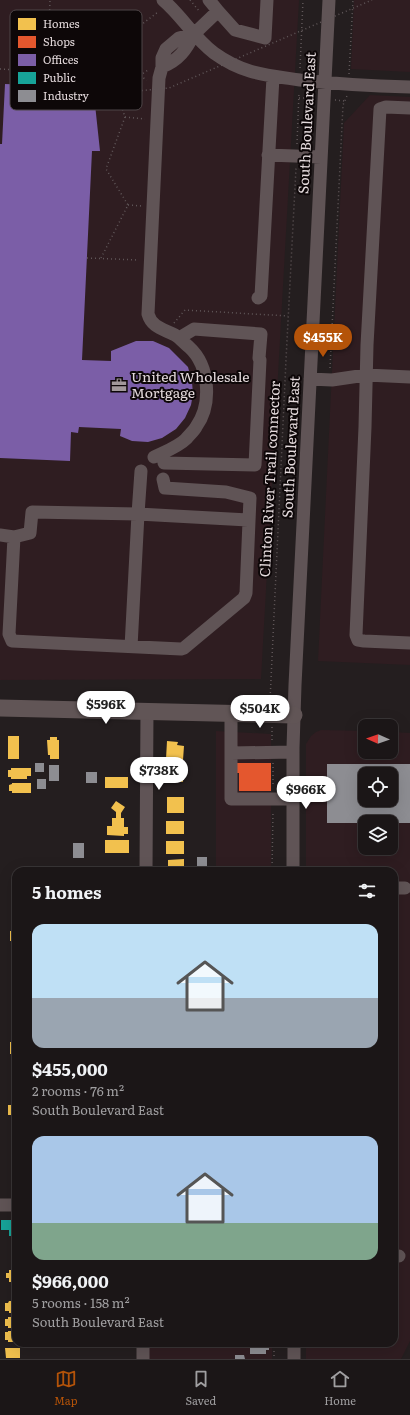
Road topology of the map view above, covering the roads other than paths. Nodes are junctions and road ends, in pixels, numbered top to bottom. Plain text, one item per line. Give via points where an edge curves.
1 (209, 0) edge
2 (267, 0) edge
3 (329, 0) edge
4 (161, 5) edge
5 (218, 11) junction
6 (194, 34) junction
7 (272, 77) junction
8 (325, 83) junction
9 (410, 87) edge
10 (410, 108) edge
11 (268, 155) junction
12 (321, 158) junction
13 (258, 298) dead end
14 (176, 333) junction
15 (366, 375) junction
16 (410, 377) edge
17 (310, 379) junction
18 (159, 460) junction
19 (141, 471) junction
20 (163, 479) junction
21 (138, 514) junction
22 (249, 521) junction
23 (0, 535) edge
24 (14, 537) junction
25 (4, 634) edge
26 (410, 643) edge
27 (131, 647) junction
28 (0, 708) edge
29 (146, 711) junction
30 (231, 713) junction
31 (294, 715) junction
32 (293, 752) junction
33 (231, 753) junction
34 (293, 799) junction
35 (146, 867) edge
36 (293, 867) edge
37 (0, 1205) edge
38 (12, 1205) edge
39 (143, 1347) edge
40 (294, 1347) edge
41 (143, 1359) edge
42 (294, 1359) edge

1 - 5 street
2 - 5 street via 265,38 235,30
3 - 8 street, South Boulevard East
4 - 6 street via 179,15
5 - 6 street
6 - 7 street via 208,48 230,62
6 - 14 street via 187,48 176,59 162,67 159,78 148,314 157,328 175,335
7 - 8 street
7 - 11 street
8 - 9 street
8 - 12 street, South Boulevard East
10 - 15 street via 380,109
11 - 12 street
11 - 13 street via 261,296
12 - 17 street, South Boulevard East
14 - 18 street via 200,363 207,393 204,411 196,427
14 - 18 street via 194,329 261,334 255,465
15 - 16 street
15 - 17 street via 334,380
15 - 26 street via 356,635 358,640 364,641
17 - 31 street, South Boulevard East
18 - 19 street via 150,458 143,463
18 - 20 street via 166,471
19 - 20 street via 144,478 151,482
19 - 21 street
20 - 22 street via 165,488 226,492 250,498
21 - 22 street
21 - 24 street via 33,511 30,533
21 - 27 street
22 - 27 street via 244,598 184,648
23 - 24 street
24 - 25 street via 11,614
25 - 27 street via 12,641
28 - 29 main road
29 - 30 main road
29 - 35 street
30 - 31 main road
30 - 33 street
31 - 32 street, South Boulevard East
32 - 33 street
32 - 34 street, South Boulevard East
33 - 34 street via 231,799
34 - 36 street, South Boulevard East
37 - 38 street
39 - 41 street
40 - 42 street

